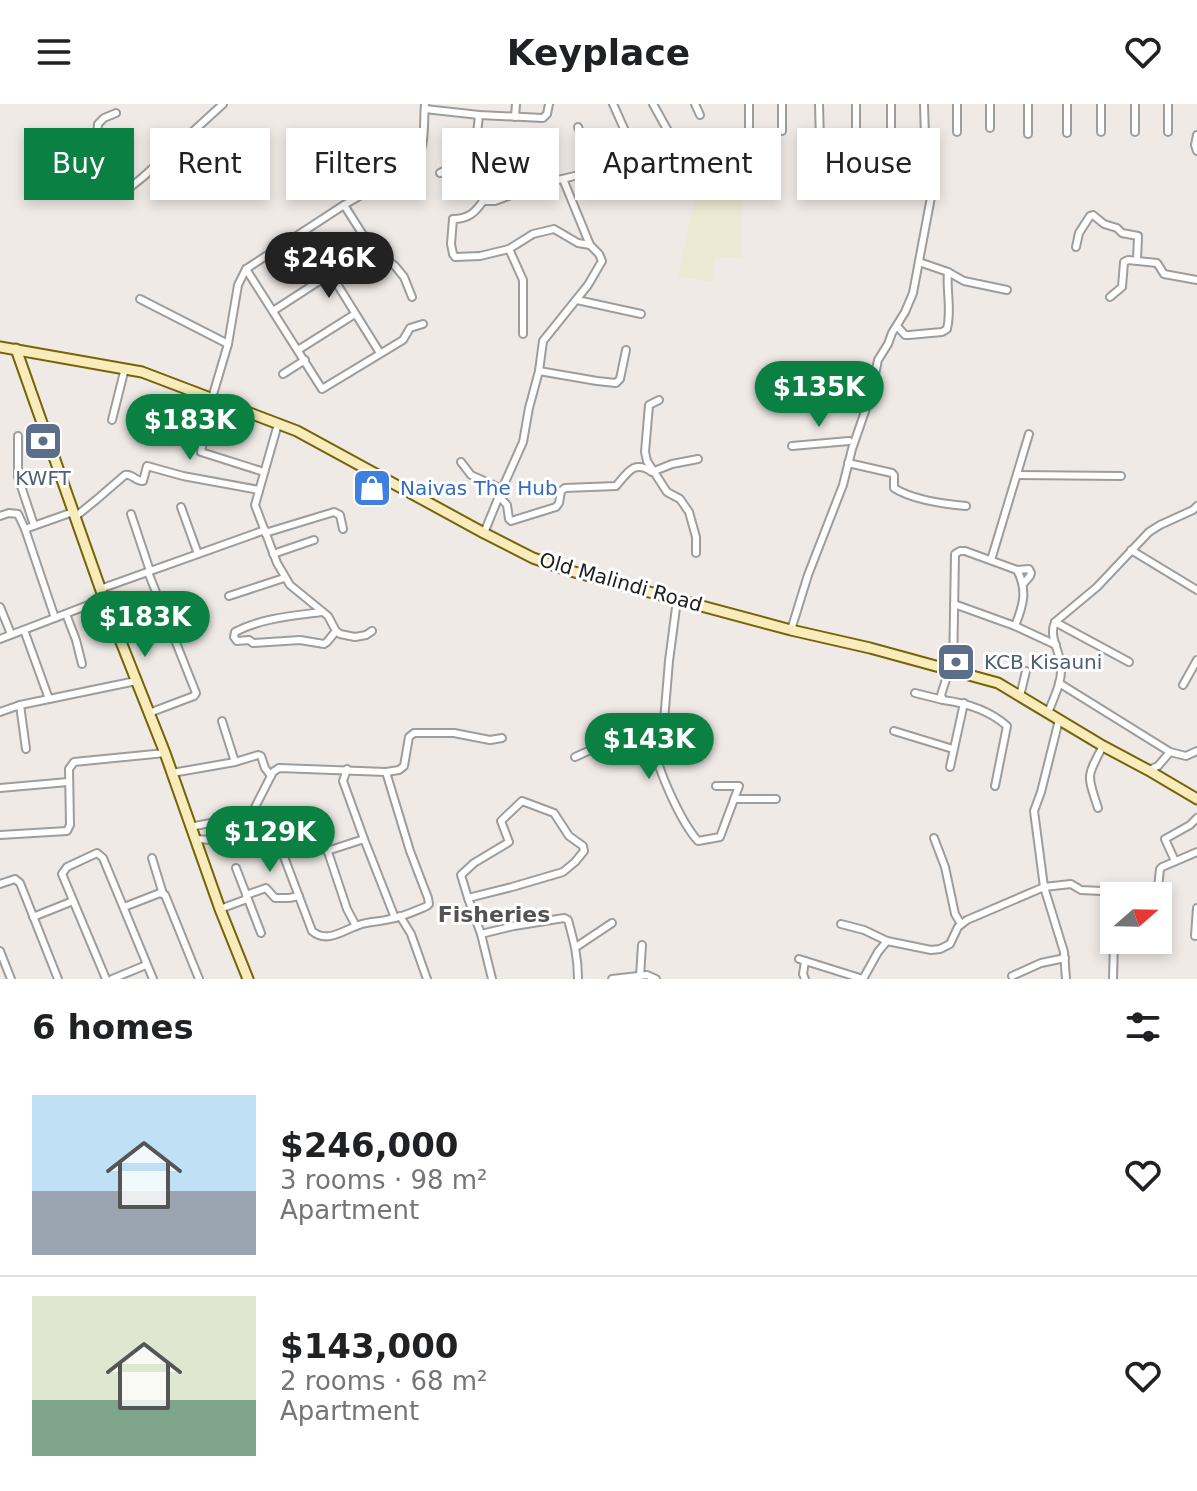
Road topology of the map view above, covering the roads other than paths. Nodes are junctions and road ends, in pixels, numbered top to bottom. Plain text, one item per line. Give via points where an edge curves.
1 (223, 104) edge
2 (516, 104) edge
3 (549, 104) edge
4 (613, 104) edge
5 (653, 104) edge
6 (695, 104) edge
7 (749, 104) edge
8 (782, 104) edge
9 (819, 104) edge
10 (856, 104) edge
11 (891, 104) edge
12 (924, 104) edge
13 (957, 104) edge
14 (990, 104) edge
15 (1028, 104) edge
16 (1067, 104) edge
17 (1101, 104) edge
18 (1135, 104) edge
19 (1168, 104) edge
20 (425, 106) edge
21 (116, 113) dead end
22 (479, 115) junction
23 (700, 115) dead end
24 (515, 117) junction
25 (478, 128) edge
26 (624, 128) edge
27 (666, 128) edge
28 (749, 128) edge
29 (820, 128) edge
30 (856, 128) edge
31 (891, 128) edge
32 (925, 128) edge
33 (990, 128) dead end
34 (782, 131) dead end
35 (957, 132) dead end
36 (1101, 132) dead end
37 (1135, 132) dead end
38 (1168, 132) dead end
39 (1067, 133) dead end
40 (1028, 134) dead end
41 (1197, 135) edge
42 (1197, 151) edge
43 (575, 176) edge
44 (563, 179) junction
45 (930, 200) edge
46 (483, 201) joint
47 (344, 205) junction
48 (304, 231) junction
49 (590, 245) junction
50 (1076, 247) dead end
51 (509, 249) junction
52 (1137, 260) junction
53 (919, 262) junction
54 (246, 269) junction
55 (948, 272) junction
56 (330, 274) junction
57 (1197, 280) edge
58 (1007, 290) dead end
59 (412, 297) dead end
60 (1110, 297) dead end
61 (140, 299) dead end
62 (577, 300) junction
63 (273, 311) junction
64 (355, 314) junction
65 (641, 314) dead end
66 (423, 324) dead end
67 (897, 326) junction
68 (523, 334) dead end
69 (228, 344) junction
70 (0, 347) edge
71 (16, 349) junction
72 (298, 350) junction
73 (626, 350) dead end
74 (380, 353) junction
75 (305, 360) junction
76 (125, 368) junction
77 (539, 371) junction
78 (283, 374) dead end
79 (214, 398) junction
80 (659, 400) dead end
81 (112, 420) dead end
82 (278, 424) junction
83 (1029, 434) dead end
84 (18, 436) dead end
85 (849, 441) dead end
86 (792, 446) dead end
87 (698, 459) dead end
88 (461, 462) dead end
89 (848, 463) junction
90 (264, 472) junction
91 (652, 472) junction
92 (1017, 475) junction
93 (1121, 476) dead end
94 (259, 490) junction
95 (500, 493) junction
96 (966, 506) dead end
97 (1197, 506) edge
98 (181, 507) dead end
99 (74, 514) junction
100 (131, 514) dead end
101 (0, 516) edge
102 (34, 525) junction
103 (25, 529) junction
104 (343, 529) dead end
105 (265, 532) junction
106 (484, 533) junction
107 (314, 540) dead end
108 (1131, 550) junction
109 (696, 553) dead end
110 (198, 554) junction
111 (273, 554) junction
112 (991, 560) junction
113 (149, 571) junction
114 (284, 578) junction
115 (100, 589) junction
116 (1197, 590) edge
117 (229, 596) dead end
118 (104, 599) junction
119 (677, 600) junction
120 (954, 604) junction
121 (0, 607) edge
122 (322, 612) junction
123 (66, 614) junction
124 (55, 618) junction
125 (1055, 622) junction
126 (1015, 626) junction
127 (24, 630) junction
128 (791, 630) junction
129 (336, 631) junction
130 (372, 631) dead end
131 (11, 634) junction
132 (0, 639) edge
133 (1056, 645) junction
134 (1197, 660) edge
135 (1129, 662) dead end
136 (82, 664) dead end
137 (951, 671) junction
138 (1026, 671) dead end
139 (136, 681) junction
140 (1059, 683) junction
141 (1183, 685) dead end
142 (915, 693) dead end
143 (1020, 696) junction
144 (49, 699) junction
145 (943, 700) junction
146 (964, 703) junction
147 (20, 705) junction
148 (0, 712) edge
149 (149, 713) junction
150 (1048, 713) junction
151 (1059, 720) junction
152 (222, 721) dead end
153 (894, 731) dead end
154 (502, 738) dead end
155 (1103, 746) junction
156 (654, 747) junction
157 (26, 749) dead end
158 (953, 749) junction
159 (1197, 751) edge
160 (1170, 752) junction
161 (165, 753) junction
162 (575, 757) dead end
163 (235, 762) junction
164 (950, 767) dead end
165 (347, 769) junction
166 (1148, 770) junction
167 (386, 772) junction
168 (172, 773) junction
169 (271, 776) junction
170 (68, 782) junction
171 (716, 786) dead end
172 (995, 786) dead end
173 (0, 788) edge
174 (734, 799) junction
175 (776, 799) dead end
176 (1197, 799) edge
177 (1098, 808) dead end
178 (311, 814) dead end
179 (1197, 818) edge
180 (315, 824) junction
181 (190, 827) junction
182 (0, 835) edge
183 (934, 838) dead end
184 (195, 839) junction
185 (364, 839) junction
186 (278, 841) junction
187 (328, 852) junction
188 (1197, 852) edge
189 (152, 858) dead end
190 (1175, 861) junction
191 (236, 868) dead end
192 (1158, 882) edge
193 (0, 884) edge
194 (1044, 887) junction
195 (1100, 892) edge
196 (163, 894) junction
197 (299, 896) junction
198 (247, 897) junction
199 (468, 898) junction
200 (73, 901) junction
201 (124, 907) junction
202 (1197, 908) edge
203 (220, 909) junction
204 (33, 917) junction
205 (398, 917) junction
206 (612, 923) dead end
207 (841, 924) dead end
208 (961, 924) junction
209 (356, 926) junction
210 (261, 933) dead end
211 (481, 934) junction
212 (1195, 936) dead end
213 (887, 941) junction
214 (642, 945) dead end
215 (576, 947) junction
216 (0, 951) edge
217 (1114, 954) edge
218 (1065, 958) junction
219 (146, 965) junction
220 (1012, 976) dead end
221 (644, 977) edge
222 (196, 978) edge
223 (11, 979) edge
224 (58, 979) edge
225 (109, 979) edge
226 (153, 979) edge
227 (248, 979) edge
228 (427, 979) edge
229 (492, 979) edge
230 (578, 979) edge
231 (612, 979) edge
232 (656, 979) edge
233 (805, 979) edge
234 (863, 979) edge
235 (1066, 979) edge
236 (1113, 979) edge

1 - 21 street via 123,193 103,178 97,154 98,124
2 - 24 street
3 - 24 street via 544,117
4 - 26 street
5 - 27 street
6 - 23 street
7 - 28 street
8 - 34 street
9 - 29 street
10 - 30 street
11 - 31 street
12 - 32 street
13 - 35 street
14 - 33 street
15 - 40 street
16 - 39 street
17 - 36 street
18 - 37 street
19 - 38 street
20 - 22 street
20 - 47 street via 417,161
22 - 24 street
22 - 25 street
41 - 42 street
43 - 44 street
44 - 46 street
44 - 49 street
45 - 53 street
46 - 51 street via 468,217 453,219 453,255
47 - 48 street
47 - 59 street via 372,249 404,277
48 - 54 street
48 - 56 street
49 - 51 street via 554,229
49 - 62 street via 602,261
50 - 52 street via 1093,215 1122,233 1138,236
51 - 68 street via 523,280
52 - 57 street via 1157,263 1168,276
52 - 60 street via 1124,262 1122,287
53 - 55 street
53 - 67 street via 913,293
54 - 63 street
54 - 69 street via 238,285
55 - 58 street
55 - 67 street via 947,329 905,335
56 - 63 street
56 - 64 street
61 - 69 street
62 - 65 street
62 - 77 street via 543,341
63 - 72 street
64 - 72 street
64 - 74 street
66 - 74 street
67 - 89 street via 878,360
69 - 79 street
70 - 71 main road, Old Malindi Road
71 - 76 main road, Old Malindi Road
71 - 99 main road
72 - 75 street
73 - 77 street via 616,383
74 - 75 street via 319,391
75 - 78 street
76 - 79 main road, Old Malindi Road
76 - 81 street
77 - 95 street via 523,442
79 - 82 main road, Old Malindi Road
79 - 90 street via 201,452
80 - 91 street via 650,403 647,418 645,452
82 - 90 street
82 - 106 main road, Old Malindi Road
83 - 92 street
84 - 102 street via 18,477
85 - 86 street
87 - 91 street
88 - 95 street
89 - 96 street via 892,473 900,492
89 - 128 street
90 - 94 street
91 - 95 street via 636,467 616,486 565,488 556,507 511,521
91 - 109 street via 689,512
92 - 93 street
92 - 112 street
94 - 99 street via 147,466 143,481 125,475
94 - 105 street via 255,505
95 - 106 street
97 - 108 street via 1149,532
98 - 110 street
99 - 102 street
99 - 115 main road
100 - 113 street
101 - 103 street via 18,514
102 - 103 street
103 - 124 street
104 - 105 street via 334,512
105 - 110 street
105 - 111 street
106 - 119 main road, Old Malindi Road via 567,570
107 - 111 street
108 - 116 street
108 - 125 street
110 - 113 street
111 - 114 street
112 - 120 street via 965,551 955,554
112 - 126 street via 1031,573
113 - 115 street
113 - 149 street via 196,693
114 - 117 street
114 - 122 street
115 - 118 main road
118 - 123 street
118 - 139 main road
119 - 128 main road, Old Malindi Road
119 - 156 street via 663,733
120 - 126 street
120 - 137 street
121 - 131 street
122 - 129 street
122 - 129 street via 257,623 234,637 253,643 324,644
123 - 124 street
123 - 136 street
124 - 127 street
125 - 133 street
125 - 135 street
126 - 133 street
127 - 131 street
127 - 144 street
128 - 137 main road, Old Malindi Road
129 - 130 street via 355,637
131 - 132 street
133 - 140 street
134 - 141 street
137 - 143 main road, Old Malindi Road via 998,683
137 - 145 street
138 - 143 street
139 - 144 street
139 - 149 main road
140 - 150 street
140 - 160 street
142 - 145 street
143 - 150 main road, Old Malindi Road
144 - 147 street
145 - 146 street
146 - 158 street
146 - 172 street via 1007,726
147 - 148 street
147 - 157 street
149 - 161 main road
150 - 151 main road, Old Malindi Road
151 - 155 main road, Old Malindi Road
151 - 194 street via 1034,811
152 - 163 street
153 - 158 street
154 - 167 street via 414,733 403,768
155 - 166 main road, Old Malindi Road
155 - 177 street via 1089,779
156 - 162 street via 643,731
156 - 174 street via 696,840 720,837
158 - 164 street
159 - 160 street via 1186,756
160 - 166 street
161 - 168 main road
161 - 170 street via 74,762
163 - 168 street
163 - 169 street via 259,755
165 - 167 street
165 - 169 street via 279,768
165 - 185 street via 343,781
166 - 176 main road, Old Malindi Road
167 - 205 street via 429,901
168 - 181 main road
169 - 181 street via 251,815
170 - 173 street
170 - 182 street via 67,831
171 - 174 street via 739,786
174 - 175 street
178 - 180 street
179 - 190 street via 1165,839
180 - 186 street
180 - 187 street
181 - 184 main road
183 - 208 street
184 - 186 street
184 - 203 main road
185 - 187 street
185 - 205 street
186 - 197 street
187 - 209 street
188 - 190 street
189 - 196 street
190 - 192 street via 1160,869
191 - 198 street
193 - 204 street via 18,881
194 - 195 street via 1071,884
194 - 208 street
194 - 218 street
196 - 201 street
196 - 222 street
197 - 198 street via 275,898 266,888
197 - 209 street via 315,934 338,935
198 - 203 street
198 - 210 street
199 - 199 street via 461,875 509,842 501,821 521,801 554,813 583,846 563,872
199 - 211 street
200 - 201 street via 63,871 97,853
200 - 204 street
200 - 225 street
201 - 219 street
202 - 212 street
203 - 227 main road
204 - 224 street
205 - 209 street
205 - 228 street via 411,934
206 - 215 street
207 - 213 street
208 - 213 street via 950,944 940,949
211 - 215 street via 564,918
211 - 229 street
213 - 234 street
214 - 221 street
215 - 230 street
216 - 223 street
217 - 236 street
218 - 220 street
218 - 235 street
219 - 225 street
219 - 226 street
221 - 231 street
221 - 232 street
233 - 234 street via 802,960

